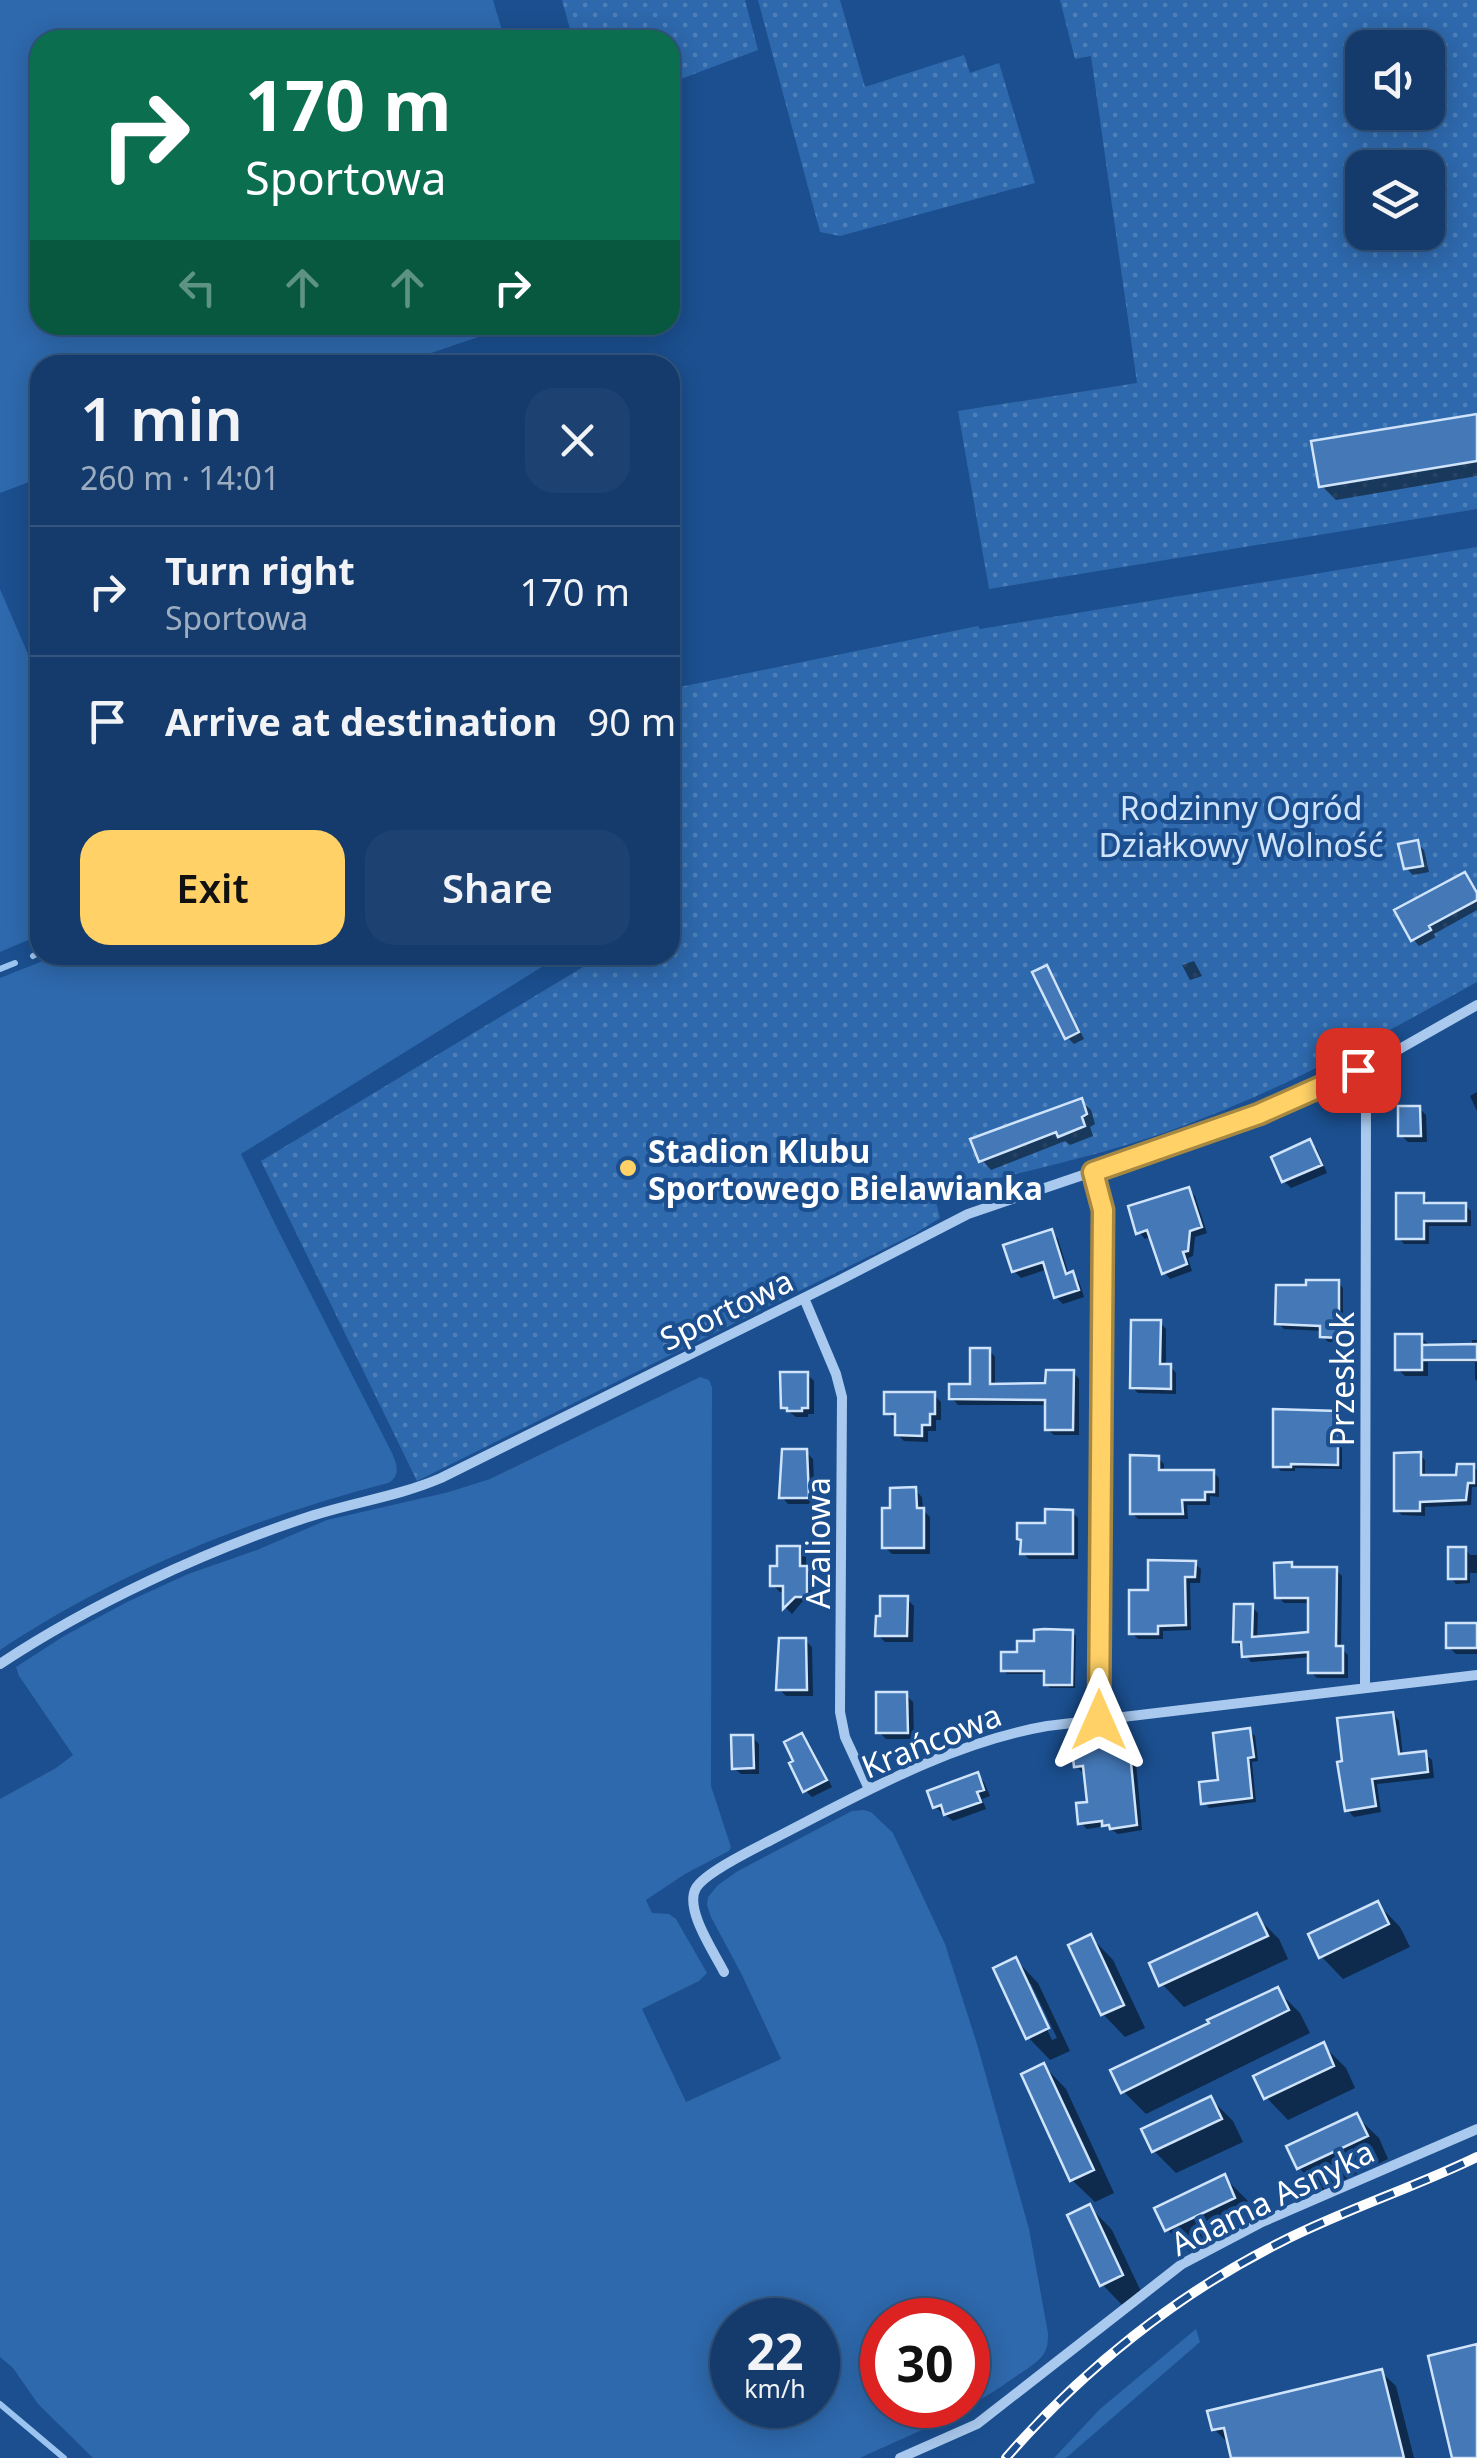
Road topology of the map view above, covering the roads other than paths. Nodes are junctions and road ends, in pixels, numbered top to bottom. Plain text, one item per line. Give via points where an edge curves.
1 (1477, 1005) edge
2 (1358, 1070) junction
3 (1093, 1172) junction
4 (804, 1298) junction
5 (0, 1664) edge
6 (1477, 1675) edge
7 (1365, 1688) junction
8 (1099, 1720) junction
9 (869, 1789) junction
10 (724, 1972) dead end
11 (1477, 2129) edge
12 (900, 2458) edge

1 - 2 street, Sportowa
2 - 3 street, Sportowa via 1259,1114
2 - 7 street, Przeskok via 1366,1099
3 - 4 street, Sportowa via 968,1214
3 - 8 street via 1103,1210
4 - 5 street, Sportowa via 436,1480 292,1522 171,1572
4 - 9 street, Azaliowa via 843,1402 840,1712
6 - 7 street, Krańcowa
7 - 8 street, Krańcowa
8 - 9 street, Krańcowa via 997,1737
9 - 10 street, Krańcowa via 702,1880 693,1905
11 - 12 street, Adama Asnyka via 1182,2264 977,2424

